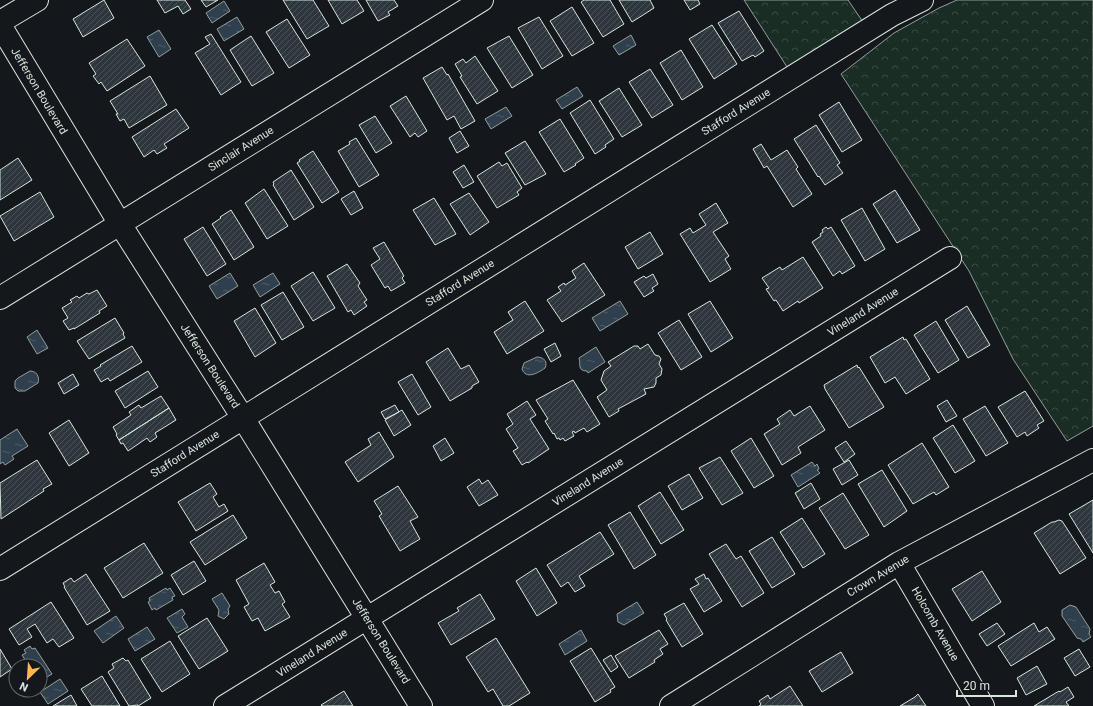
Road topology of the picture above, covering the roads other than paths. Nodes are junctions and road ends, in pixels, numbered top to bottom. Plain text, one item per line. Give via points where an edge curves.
1 (37, 0) edge
2 (482, 0) edge
3 (922, 0) edge
4 (0, 24) edge
5 (120, 224) junction
6 (950, 258) dead end
7 (0, 298) edge
8 (243, 418) junction
9 (1093, 460) edge
10 (899, 563) junction
11 (0, 569) edge
12 (367, 619) junction
13 (693, 700) edge
14 (225, 706) edge
15 (421, 706) edge
16 (671, 706) edge
17 (983, 706) edge

1 - 4 street
2 - 5 street, Sinclair Avenue
3 - 8 street, Stafford Avenue via 892,14
4 - 5 street, Jefferson Boulevard
5 - 7 street, Sinclair Avenue
5 - 8 street, Jefferson Boulevard
6 - 12 street, Vineland Avenue
8 - 11 street, Stafford Avenue
8 - 12 street, Jefferson Boulevard
9 - 10 street, Crown Avenue
10 - 13 street, Crown Avenue
10 - 17 street, Holcomb Avenue
12 - 14 street, Vineland Avenue
12 - 15 street, Jefferson Boulevard
13 - 16 street, Crown Avenue

